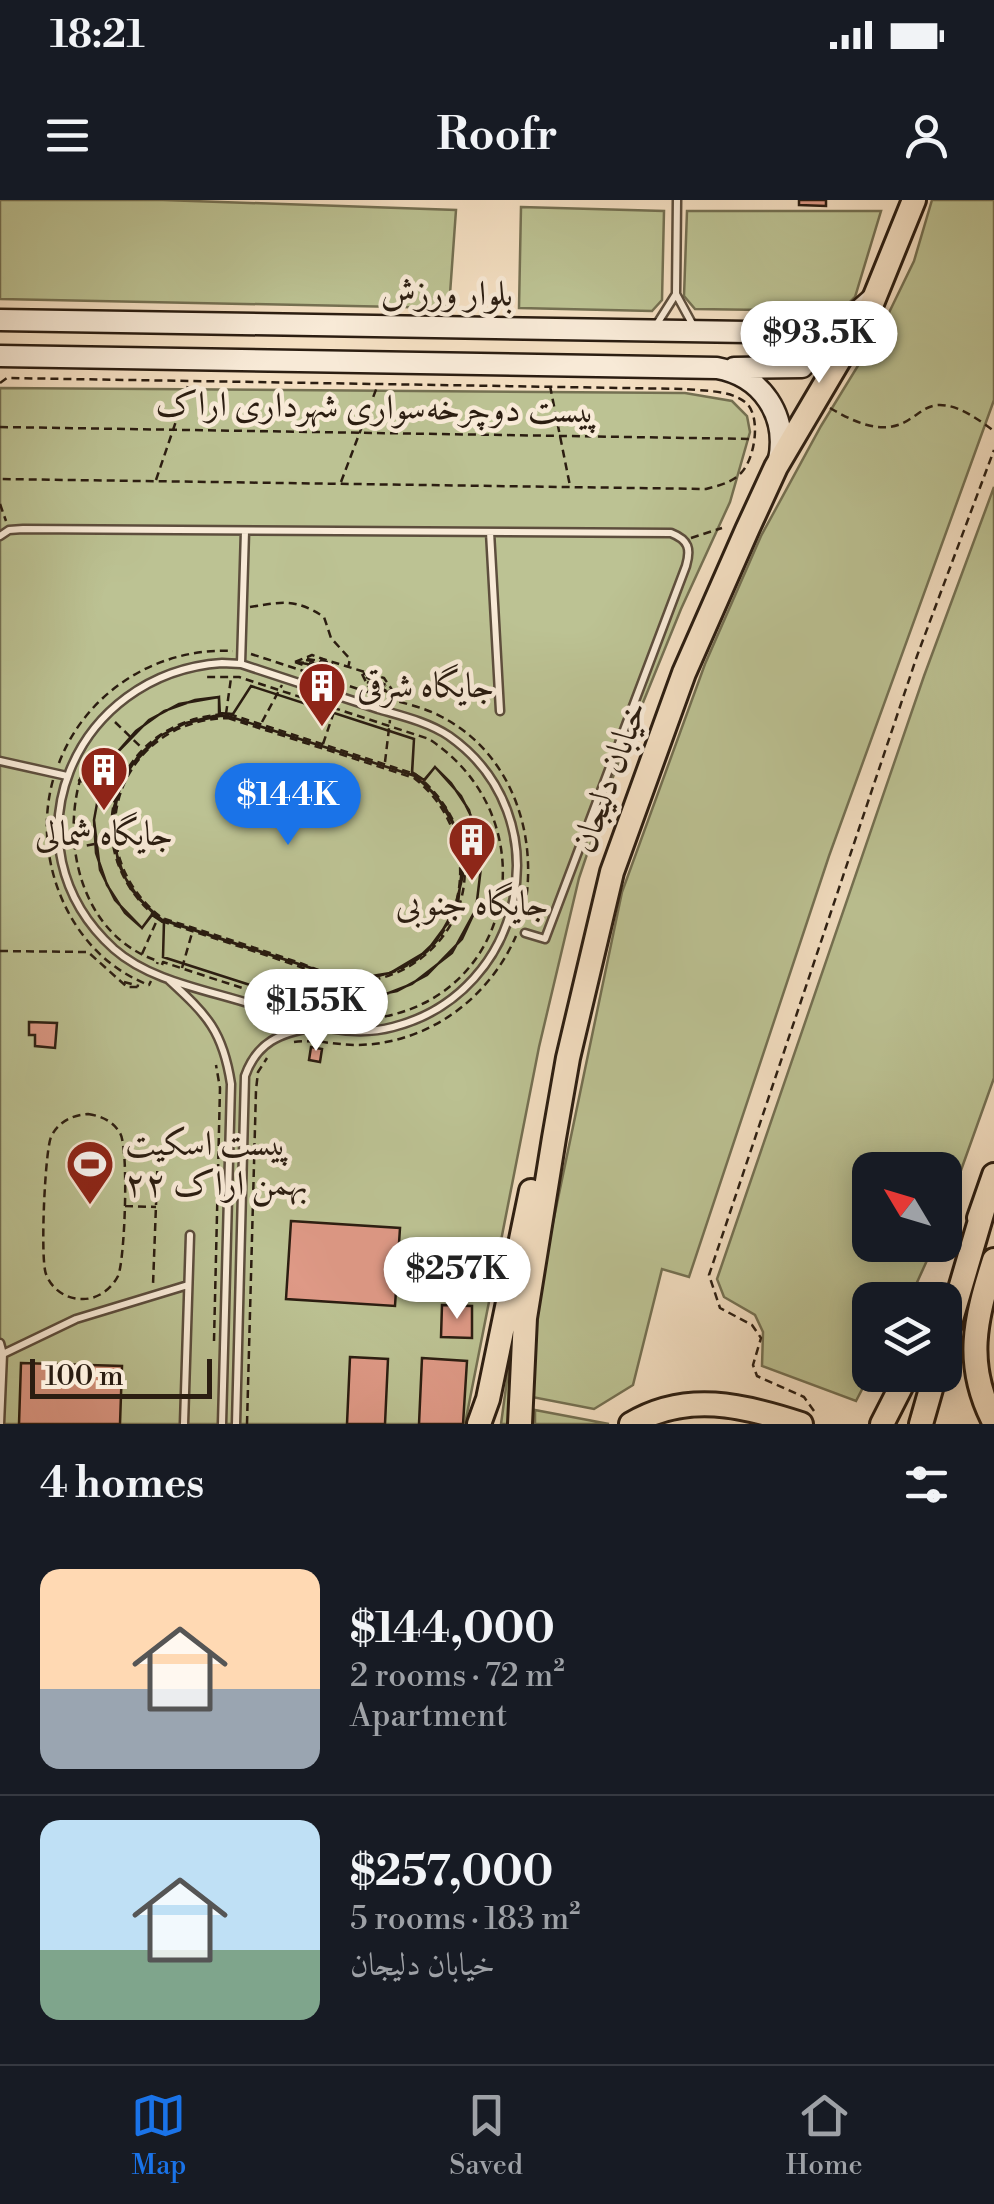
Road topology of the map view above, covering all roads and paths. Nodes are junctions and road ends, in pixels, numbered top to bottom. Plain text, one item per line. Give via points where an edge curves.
1 (677, 200) edge
2 (914, 200) edge
3 (878, 290) junction
4 (676, 294) junction
5 (0, 320) edge
6 (653, 330) junction
7 (696, 330) junction
8 (787, 332) junction
9 (0, 356) edge
10 (717, 368) junction
11 (0, 381) edge
12 (190, 381) junction
13 (378, 384) junction
14 (550, 386) junction
15 (816, 399) junction
16 (0, 428) edge
17 (173, 430) junction
18 (994, 431) edge
19 (360, 433) junction
20 (560, 436) junction
21 (754, 439) junction
22 (994, 450) edge
23 (776, 467) junction
24 (0, 479) edge
25 (156, 481) junction
26 (340, 484) junction
27 (571, 487) junction
28 (0, 504) edge
29 (722, 528) dead end
30 (9, 530) junction
31 (245, 530) junction
32 (490, 532) junction
33 (0, 536) edge
34 (684, 540) junction
35 (244, 608) junction
36 (244, 652) junction
37 (241, 664) junction
38 (294, 665) junction
39 (348, 668) junction
40 (361, 672) junction
41 (231, 676) junction
42 (286, 679) junction
43 (188, 680) dead end
44 (343, 684) junction
45 (280, 690) junction
46 (395, 694) junction
47 (339, 696) junction
48 (393, 700) junction
49 (96, 704) junction
50 (335, 708) junction
51 (500, 711) dead end
52 (105, 713) junction
53 (391, 713) junction
54 (226, 714) junction
55 (260, 724) junction
56 (390, 726) junction
57 (322, 744) junction
58 (143, 749) junction
59 (0, 761) edge
60 (86, 764) dead end
61 (384, 764) junction
62 (55, 773) junction
63 (67, 776) junction
64 (79, 780) junction
65 (120, 793) junction
66 (112, 841) junction
67 (73, 848) junction
68 (61, 850) junction
69 (48, 852) junction
70 (158, 919) junction
71 (193, 932) junction
72 (525, 933) dead end
73 (0, 950) edge
74 (142, 954) junction
75 (182, 968) junction
76 (316, 972) junction
77 (164, 976) junction
78 (149, 985) dead end
79 (140, 987) dead end
80 (304, 1008) junction
81 (319, 1026) junction
82 (292, 1042) dead end
83 (276, 1048) dead end
84 (214, 1051) dead end
85 (568, 1058) junction
86 (125, 1150) junction
87 (994, 1174) edge
88 (124, 1206) junction
89 (156, 1207) junction
90 (984, 1207) junction
91 (190, 1235) dead end
92 (994, 1260) edge
93 (950, 1282) edge
94 (962, 1282) edge
95 (188, 1285) junction
96 (152, 1296) junction
97 (0, 1344) edge
98 (214, 1345) dead end
99 (2, 1354) edge
100 (494, 1372) junction
101 (900, 1392) edge
102 (930, 1392) edge
103 (808, 1419) edge
104 (994, 1422) edge
105 (921, 1423) edge
106 (0, 1424) edge
107 (184, 1424) edge
108 (222, 1424) edge
109 (236, 1424) edge
110 (247, 1424) edge
111 (479, 1424) edge
112 (491, 1424) edge
113 (520, 1424) edge
114 (631, 1424) edge
115 (882, 1424) edge

1 - 4 lane
2 - 3 main road, خیابان دلیجان
3 - 8 main road, بلوار ورزش via 837,325
3 - 15 main road, خیابان دلیجان
4 - 6 lane
4 - 7 lane
5 - 6 main road, بلوار ورزش
6 - 7 main road, بلوار ورزش
7 - 8 main road, بلوار ورزش
8 - 10 main road via 811,347 802,367
9 - 10 main road, بلوار ورزش
10 - 23 main road, بلوار ورزش via 750,380 773,406 782,436
11 - 12 path
12 - 13 path
12 - 17 path
13 - 14 path
13 - 19 path
14 - 20 path
14 - 21 path via 727,394 749,404
15 - 18 path via 878,428 938,405
15 - 23 main road, خیابان دلیجان
16 - 17 path, پیست دوچرخه‌سواری شهرداری اراک
17 - 19 path, پیست دوچرخه‌سواری شهرداری اراک
17 - 25 path
19 - 20 path, پیست دوچرخه‌سواری شهرداری اراک
19 - 26 path
20 - 21 path, پیست دوچرخه‌سواری شهرداری اراک
20 - 27 path
21 - 27 path via 743,472 706,489
22 - 103 path via 917,656 708,1275 720,1308 752,1325 760,1338 757,1376 804,1398
23 - 85 main road, خیابان دلیجان via 684,674 612,872
24 - 25 path
25 - 26 path
26 - 27 path
28 - 30 path
29 - 34 path
30 - 31 lane
30 - 33 lane
31 - 32 lane
31 - 35 lane
32 - 34 lane via 672,533
32 - 51 lane
34 - 72 lane via 686,566 545,939
35 - 36 lane
35 - 39 path via 304,604 324,617 331,638 350,659
36 - 37 lane
36 - 38 path
36 - 49 path via 163,661 127,678
37 - 42 lane
37 - 52 lane via 168,673
38 - 39 path
38 - 42 path
38 - 44 path
39 - 40 path
40 - 46 path via 368,684
40 - 46 path via 384,678
41 - 43 path
41 - 45 path
41 - 54 path
42 - 45 path
42 - 47 lane
44 - 47 path
44 - 48 path
45 - 50 path
45 - 55 path
46 - 48 path
47 - 50 path
47 - 53 lane
48 - 53 path
48 - 82 path via 458,727 510,787 528,844 521,924 484,987 441,1022 371,1044
49 - 52 path
49 - 62 path
50 - 56 path
50 - 57 path
52 - 58 path
52 - 63 lane
53 - 56 path
53 - 81 lane via 450,737 489,777 512,828 514,902 486,965 435,1011 370,1032
54 - 55 path
54 - 58 path via 185,721
55 - 57 path
56 - 61 path
56 - 80 path via 443,748 487,799 504,865 497,916 465,970 414,1007 352,1020
57 - 61 path
58 - 66 path via 116,792
59 - 62 lane
60 - 64 path
61 - 76 path via 416,774 454,818 465,860 460,904 438,942 404,969 348,982
62 - 63 lane
62 - 69 path
63 - 64 path
63 - 68 lane
64 - 65 path
64 - 67 path
65 - 65 path via 116,849 126,876 162,918 348,978 376,976 415,958 444,928 456,902 462,875 456,833 444,808 414,778 214,718 173,730 140,756
66 - 67 path
66 - 70 path via 130,890
67 - 74 path via 100,916
68 - 69 path
68 - 77 lane via 73,894 90,923 126,959
69 - 78 path via 80,931 119,970
70 - 71 path
70 - 74 path
71 - 75 path
71 - 76 path
73 - 79 path via 88,952 131,991
74 - 75 path
75 - 80 path
76 - 80 path
77 - 81 lane
77 - 108 lane via 205,1013 226,1052
81 - 109 lane via 276,1035 255,1054 245,1076
83 - 110 path via 258,1072 256,1090
84 - 98 path via 220,1088
85 - 100 main road via 545,1126
85 - 113 main road, خیابان دلیجان via 525,1318
86 - 88 path
86 - 88 path via 118,1130 97,1116 71,1118 52,1135 43,1259 57,1290 90,1299 112,1286 121,1262
86 - 89 path via 158,1152
87 - 90 main road
88 - 89 path
89 - 96 path
90 - 93 main road
90 - 94 main road
91 - 95 lane
92 - 104 main road via 978,1312 974,1366
95 - 96 lane
95 - 107 lane
96 - 99 lane via 76,1320
97 - 99 lane
99 - 106 lane
100 - 111 main road
100 - 112 main road
101 - 115 main road
102 - 105 main road
103 - 114 main road via 724,1403 665,1408

